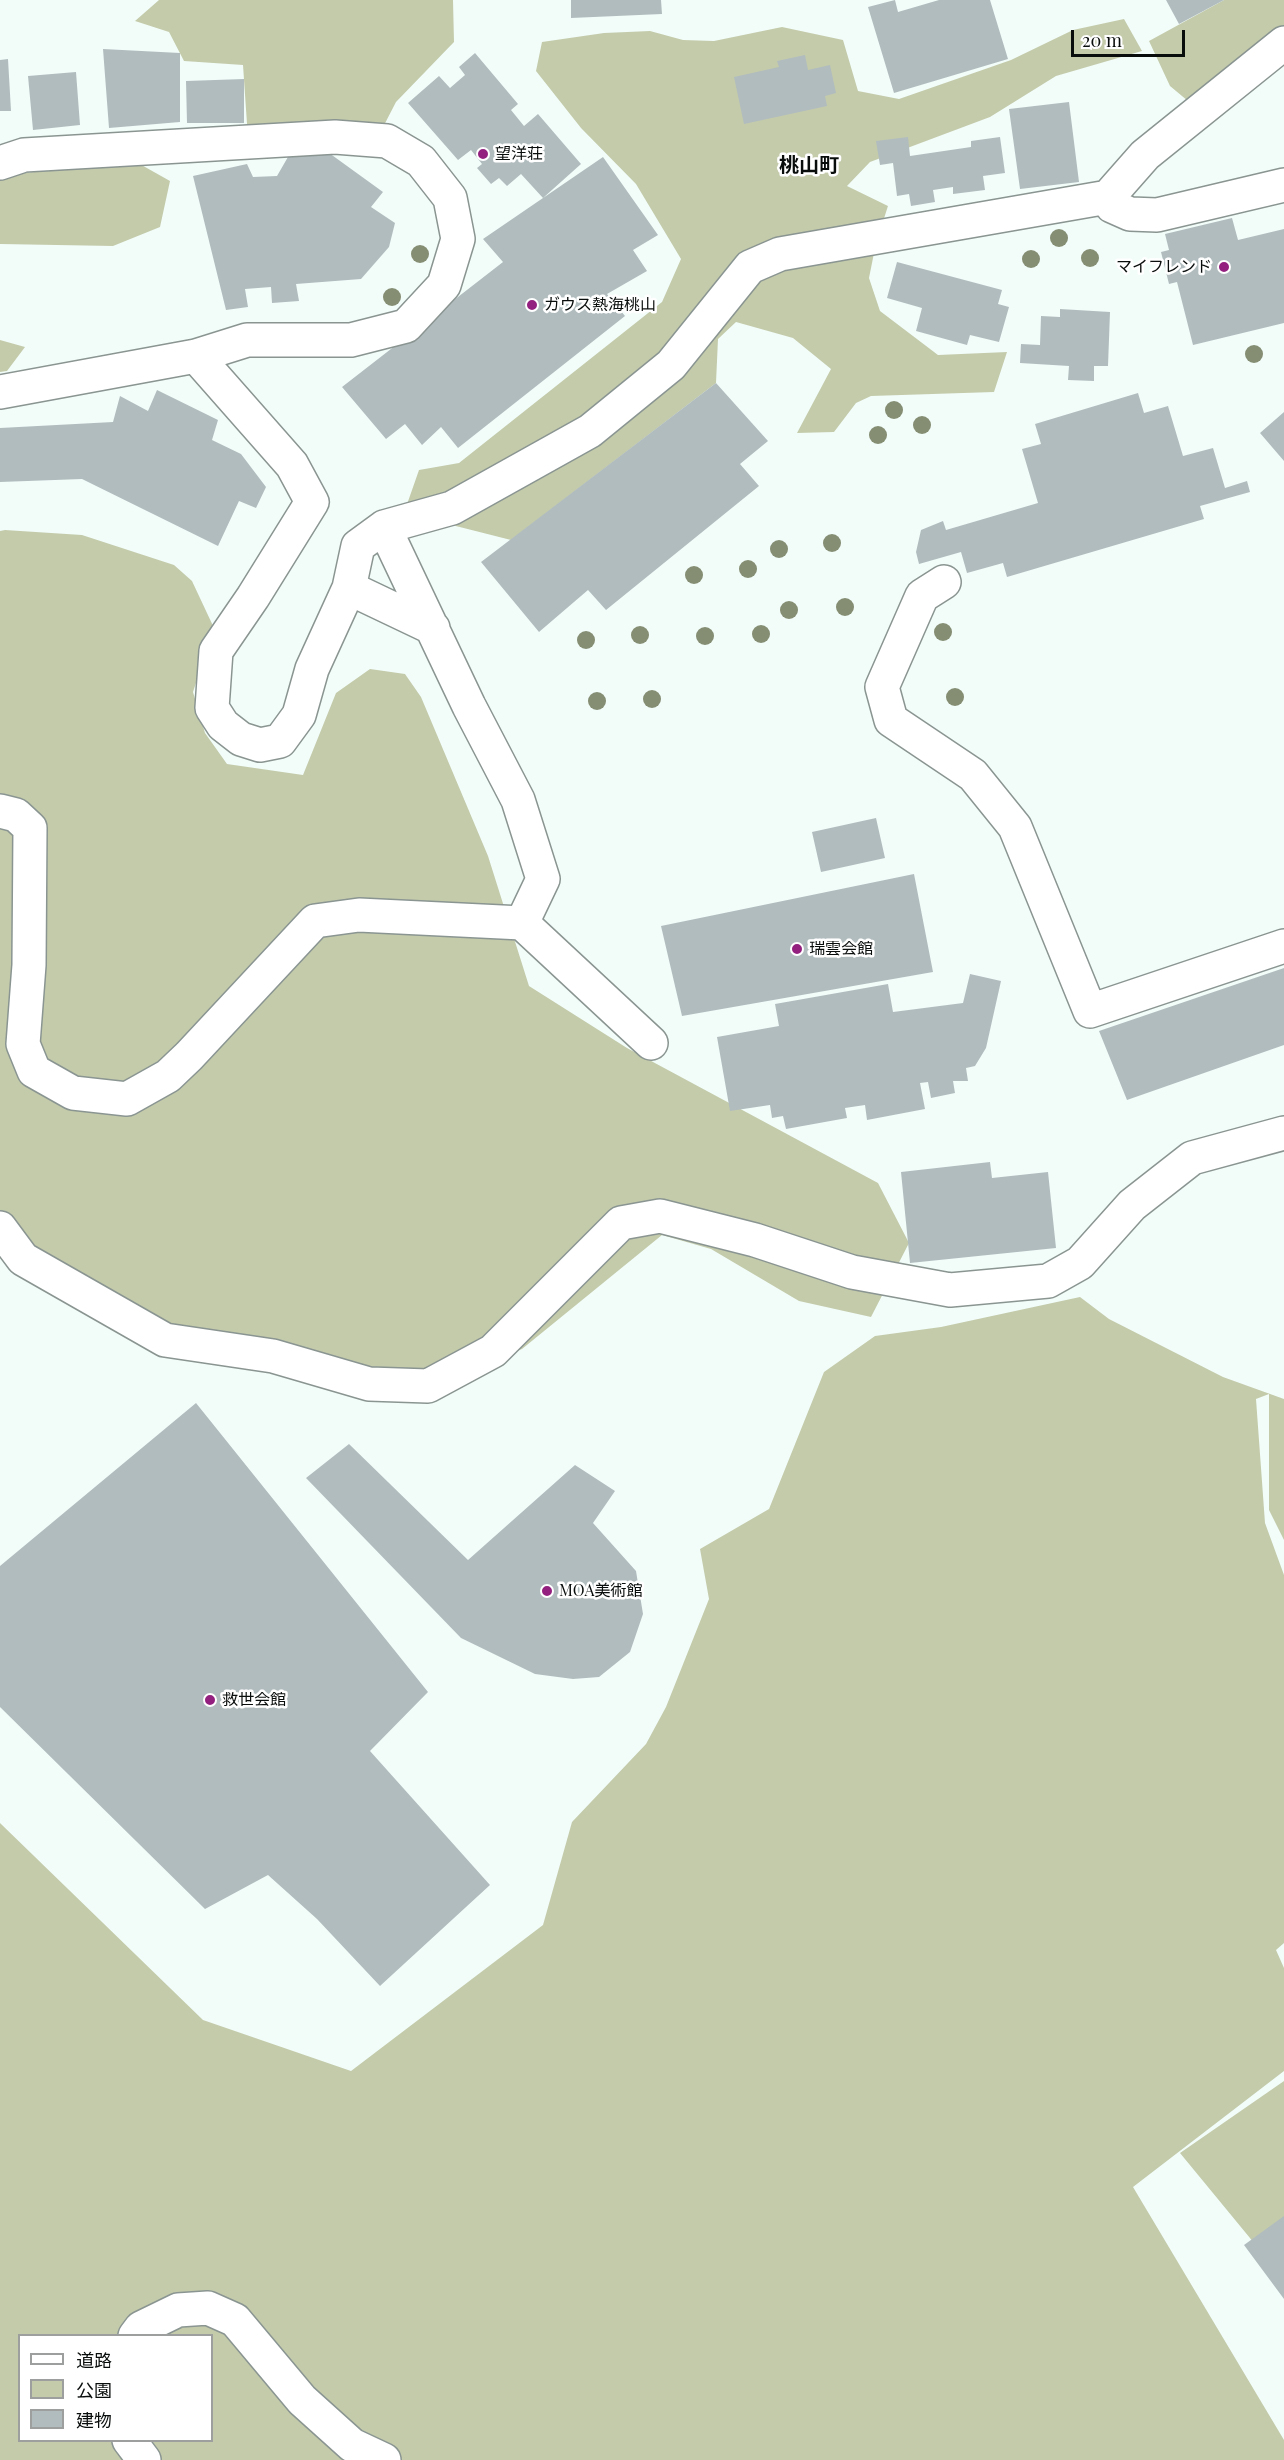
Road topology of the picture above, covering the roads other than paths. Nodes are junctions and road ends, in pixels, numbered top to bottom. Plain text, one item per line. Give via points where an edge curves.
1 (1284, 44) edge
2 (0, 163) edge
3 (1284, 185) edge
4 (1108, 197) junction
5 (196, 356) junction
6 (0, 392) edge
7 (384, 527) junction
8 (944, 582) dead end
9 (349, 588) junction
10 (433, 628) junction
11 (0, 811) edge
12 (522, 923) junction
13 (1284, 946) edge
14 (651, 1043) dead end
15 (1284, 1133) edge
16 (0, 1228) edge
17 (136, 2334) edge
18 (130, 2442) edge
19 (144, 2460) edge
20 (384, 2460) edge

1 - 4 street via 1145,155
2 - 5 street via 48,154 335,137 387,141 421,161 450,198 458,239 444,285 406,326 351,340 247,340
3 - 4 street via 1157,215 1130,214 1112,206
4 - 7 street via 780,254 750,267 671,365 590,431 452,508
5 - 6 street
5 - 9 street via 292,465 312,502 216,651 212,708 223,725 241,739 260,745 280,741 299,715 312,669
7 - 9 street via 358,546
7 - 10 street
8 - 13 street via 922,596 882,687 891,720 973,775 1015,827 1090,1011
9 - 10 street
10 - 12 street via 518,800 543,879
11 - 12 street via 16,814 30,828 29,965 22,1044 34,1071 73,1093 127,1099 168,1076 315,921 359,915
12 - 14 street
15 - 16 street via 1192,1158 1132,1205 1080,1263 1048,1281 950,1290 852,1272 755,1240 660,1216 621,1223 493,1352 428,1386 369,1384 273,1356 165,1340 23,1259
17 - 20 street via 178,2310 208,2308 235,2320 302,2400 352,2445
18 - 19 street

